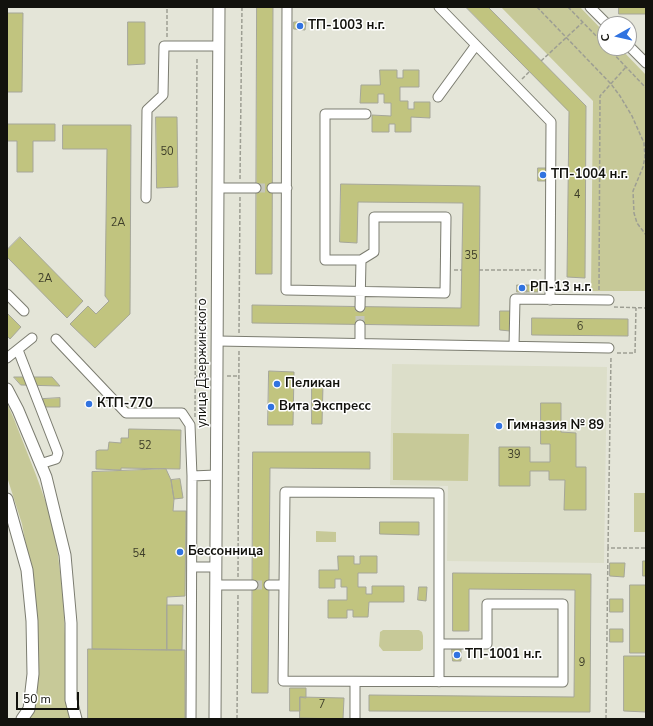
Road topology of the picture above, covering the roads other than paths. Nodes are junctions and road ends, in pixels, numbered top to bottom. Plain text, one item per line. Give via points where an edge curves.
1 (219, 7) edge
2 (287, 7) edge
3 (439, 7) edge
4 (590, 7) edge
5 (599, 16) edge
6 (476, 45) junction
7 (218, 46) junction
8 (637, 54) edge
9 (646, 63) edge
10 (438, 98) dead end
11 (366, 114) dead end
12 (218, 188) junction
13 (256, 188) tunnel mouth
14 (272, 188) tunnel mouth
15 (287, 188) junction
16 (146, 198) dead end
17 (361, 260) junction
18 (360, 291) junction
19 (7, 294) edge
20 (550, 300) junction
21 (611, 304) road end
22 (360, 307) tunnel mouth
23 (24, 311) dead end
24 (360, 325) tunnel mouth
25 (32, 338) dead end
26 (56, 339) dead end
27 (217, 341) junction
28 (360, 343) junction
29 (514, 346) junction
30 (609, 348) dead end
31 (11, 353) edge
32 (7, 390) edge
33 (40, 464) junction
34 (216, 475) junction
35 (192, 476) junction
36 (7, 499) edge
37 (192, 567) junction
38 (216, 567) junction
39 (216, 585) junction
40 (253, 585) tunnel mouth
41 (269, 585) tunnel mouth
42 (284, 585) junction
43 (439, 644) junction
44 (355, 682) junction
45 (439, 682) junction
46 (22, 719) edge
47 (76, 719) edge
48 (191, 719) edge
49 (215, 719) edge
50 (355, 719) edge

1 - 7 main road, улица Дзержинского
2 - 15 street
3 - 6 street
4 - 5 street
6 - 10 street
6 - 20 street via 551,122
7 - 12 main road, улица Дзержинского
7 - 16 street via 164,46 163,95 147,110
8 - 9 street
11 - 17 street via 325,114 325,260
12 - 13 street
12 - 27 main road, улица Дзержинского
14 - 15 street
15 - 18 street via 286,290
17 - 18 street
17 - 18 street via 374,252 374,217 446,217 445,292
18 - 22 street
19 - 23 street
20 - 21 street via 599,300
20 - 29 street via 515,299
24 - 28 street
25 - 31 street
26 - 35 street via 126,414 182,413 190,425
27 - 28 street
27 - 34 main road, улица Дзержинского
28 - 29 street
29 - 30 street
31 - 33 street via 58,453 56,458
32 - 33 main road
33 - 47 main road via 46,477 65,555 71,623 71,700
34 - 35 street
34 - 38 main road, улица Дзержинского
35 - 37 street
36 - 46 main road via 27,570 32,621 33,674 29,709
37 - 38 street
37 - 48 street
38 - 39 main road, улица Дзержинского
39 - 40 street
39 - 49 main road, улица Дзержинского
41 - 42 street
42 - 43 street via 285,492 439,493
42 - 44 street via 283,681
43 - 45 street
43 - 45 street via 487,644 487,604 563,604 563,682
44 - 45 street
44 - 50 street

